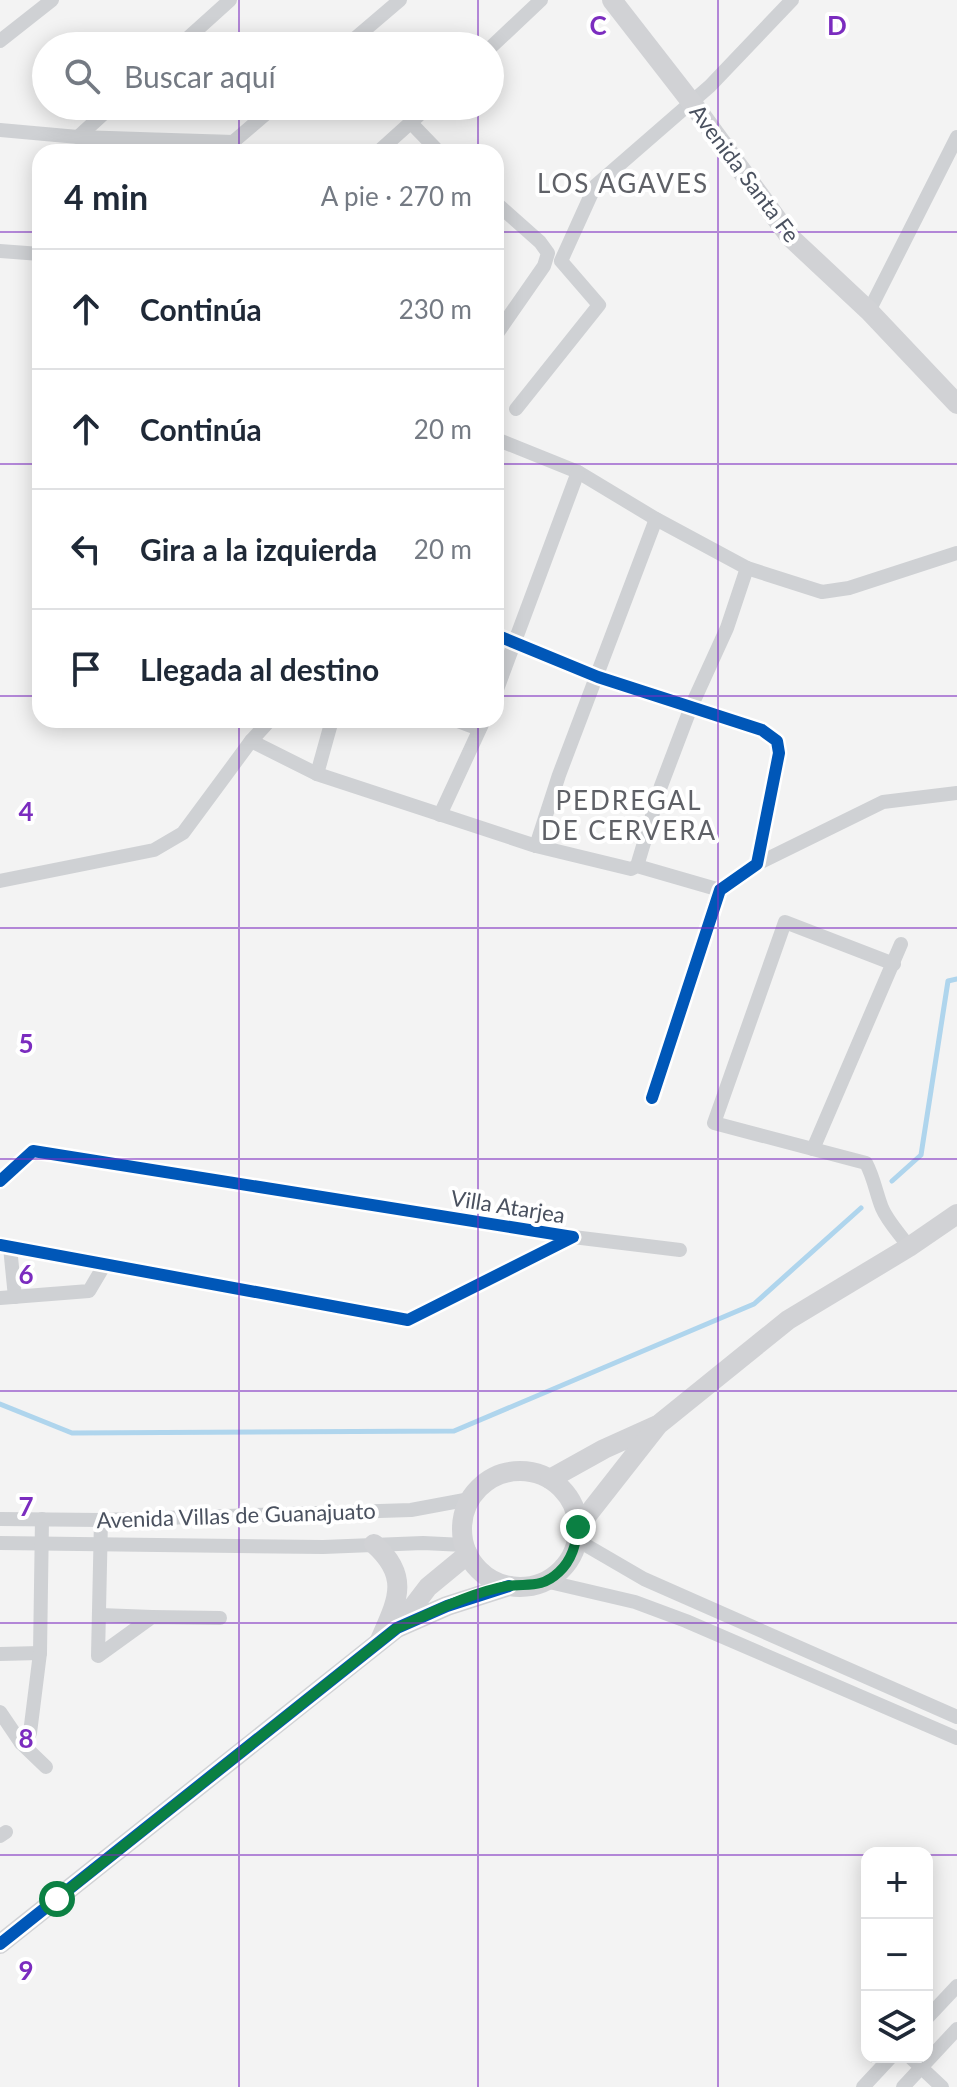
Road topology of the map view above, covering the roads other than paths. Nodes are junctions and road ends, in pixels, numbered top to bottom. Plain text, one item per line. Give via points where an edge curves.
1 (52, 0) edge
2 (230, 0) edge
3 (400, 0) edge
4 (541, 0) edge
5 (612, 0) edge
6 (792, 0) edge
7 (195, 32) edge
8 (362, 32) edge
9 (504, 35) edge
10 (1, 39) edge
11 (692, 103) junction
12 (97, 120) edge
13 (259, 120) edge
14 (414, 120) edge
15 (411, 123) junction
16 (0, 130) edge
17 (78, 137) junction
18 (957, 137) edge
19 (387, 144) edge
20 (423, 144) edge
21 (504, 210) edge
22 (0, 251) edge
23 (32, 253) edge
24 (869, 311) junction
25 (504, 324) edge
26 (957, 404) edge
27 (516, 409) dead end
28 (504, 445) edge
29 (578, 472) junction
30 (656, 519) junction
31 (957, 553) edge
32 (747, 568) junction
33 (504, 638) edge
34 (515, 641) junction
35 (504, 671) edge
36 (598, 677) junction
37 (691, 707) junction
38 (263, 728) edge
39 (330, 728) edge
40 (479, 728) edge
41 (251, 741) junction
42 (317, 774) junction
43 (957, 793) edge
44 (440, 815) junction
45 (536, 846) junction
46 (757, 864) junction
47 (637, 866) junction
48 (0, 881) edge
49 (720, 890) junction
50 (901, 944) dead end
51 (894, 964) junction
52 (652, 1098) dead end
53 (813, 1149) junction
54 (0, 1181) edge
55 (957, 1214) edge
56 (573, 1237) junction
57 (5, 1246) edge
58 (909, 1247) junction
59 (680, 1250) dead end
60 (105, 1264) junction
61 (8, 1298) edge
62 (658, 1425) junction
63 (550, 1479) junction
64 (470, 1499) junction
65 (0, 1519) edge
66 (42, 1519) junction
67 (101, 1520) junction
68 (578, 1534) junction
69 (0, 1543) edge
70 (42, 1544) junction
71 (102, 1544) junction
72 (374, 1544) junction
73 (466, 1550) junction
74 (545, 1581) junction
75 (509, 1586) junction
76 (100, 1615) junction
77 (152, 1617) junction
78 (220, 1618) dead end
79 (397, 1628) junction
80 (379, 1641) junction
81 (40, 1653) junction
82 (0, 1654) edge
83 (0, 1712) edge
84 (957, 1717) edge
85 (957, 1738) edge
86 (21, 1743) junction
87 (46, 1767) dead end
88 (0, 1944) edge
89 (957, 1986) edge
90 (933, 2012) edge
91 (957, 2029) edge
92 (933, 2048) edge
93 (885, 2063) edge
94 (915, 2063) edge
95 (916, 2063) edge
96 (863, 2087) edge
97 (903, 2087) edge
98 (942, 2087) edge

1 - 10 street
2 - 7 street
3 - 8 street
4 - 9 street
5 - 11 street, Avenida Santa Fe
6 - 11 street
11 - 24 street, Avenida Santa Fe via 790,237
11 - 27 street via 595,186 561,261 599,305
12 - 17 street
13 - 17 street via 233,142
14 - 15 street
15 - 19 street
15 - 20 street
16 - 17 street
18 - 24 street
21 - 25 street via 548,253
22 - 23 street
24 - 26 street, Avenida Santa Fe
28 - 29 street
29 - 30 street
29 - 34 street
30 - 32 street
30 - 36 street
31 - 32 street via 822,592
32 - 37 street
33 - 34 street
34 - 35 street
34 - 36 street
36 - 37 street
36 - 45 street
37 - 46 street via 762,730 777,741
37 - 47 street
38 - 41 street
39 - 42 street
40 - 44 street
41 - 42 street
41 - 48 street via 183,833 154,850
42 - 44 street
43 - 46 street via 883,802
44 - 45 street
45 - 47 street via 631,869
46 - 49 street
47 - 49 street
49 - 52 street
50 - 51 street
51 - 53 street
51 - 53 street via 785,922 714,1123
53 - 58 street via 866,1163 887,1218
54 - 56 street, Villa Atarjea via 33,1151
55 - 58 street
56 - 59 street
56 - 60 street, Villa Atarjea via 408,1320
57 - 60 street, Villa Atarjea
57 - 61 street
58 - 62 street via 788,1320
60 - 61 street via 89,1291
62 - 63 street
62 - 68 street
63 - 64 street via 506,1474
63 - 68 street via 572,1506
64 - 67 street, Avenida Villas de Guanajuato via 411,1510
64 - 73 street via 462,1529
65 - 66 street, Avenida Villas de Guanajuato
66 - 67 street, Avenida Villas de Guanajuato
66 - 70 street
67 - 71 street
68 - 74 street via 571,1557
68 - 84 street via 644,1579
69 - 70 street, Avenida Villas de Guanajuato
70 - 71 street, Avenida Villas de Guanajuato
70 - 81 street
71 - 72 street, Avenida Villas de Guanajuato
71 - 76 street
72 - 73 street, Avenida Villas de Guanajuato
72 - 80 street via 390,1558 398,1581
73 - 75 street via 478,1569
73 - 79 street
74 - 75 street
74 - 85 street via 635,1602 686,1621
75 - 79 street
76 - 77 street
76 - 77 street via 98,1656
77 - 78 street
79 - 80 street
80 - 88 street
81 - 82 street
81 - 86 street via 30,1733
83 - 86 street
86 - 87 street
89 - 90 street
91 - 92 street
93 - 96 street
94 - 97 street
95 - 98 street

